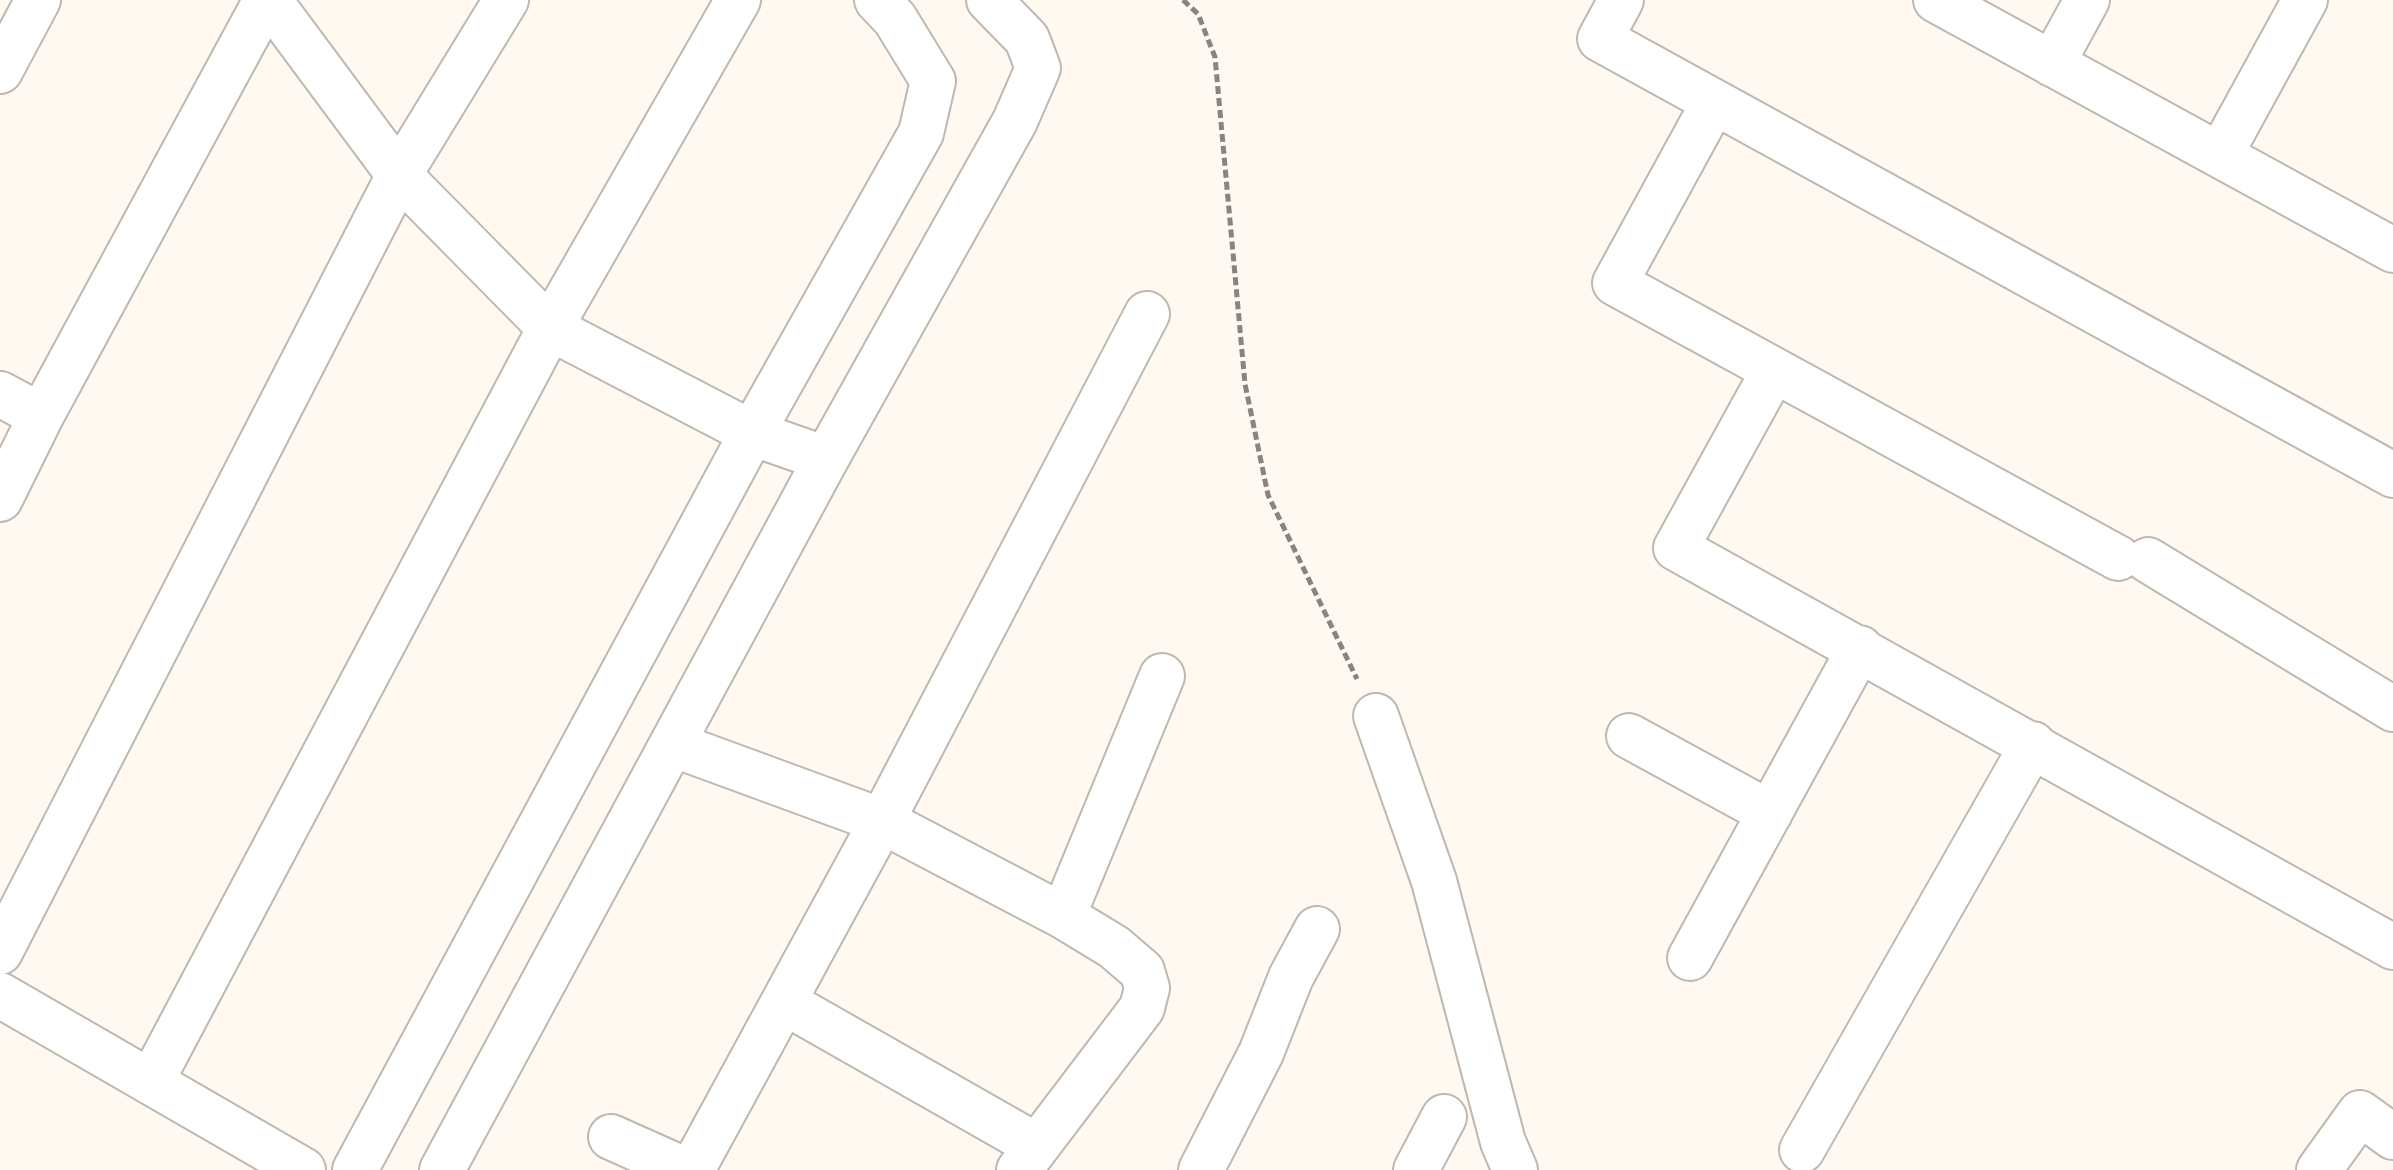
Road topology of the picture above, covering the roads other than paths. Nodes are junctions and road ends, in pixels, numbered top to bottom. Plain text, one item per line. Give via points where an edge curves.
1 (38, 0) edge
2 (267, 0) edge
3 (506, 0) edge
4 (738, 0) edge
5 (877, 0) edge
6 (989, 0) edge
7 (1621, 0) edge
8 (1936, 0) edge
9 (2087, 0) edge
10 (2305, 0) edge
11 (2052, 64) junction
12 (0, 71) edge
13 (1714, 102) junction
14 (2220, 155) junction
15 (399, 175) junction
16 (2392, 248) edge
17 (1147, 314) dead end
18 (550, 328) junction
19 (1774, 370) junction
20 (0, 394) edge
21 (41, 416) junction
22 (752, 433) junction
23 (826, 459) junction
24 (2393, 475) edge
25 (0, 499) edge
26 (1860, 648) junction
27 (1162, 676) dead end
28 (2393, 709) edge
29 (1376, 716) road end
30 (1629, 736) dead end
31 (672, 744) junction
32 (2033, 744) junction
33 (1770, 813) junction
34 (882, 821) junction
35 (1063, 916) junction
36 (1317, 929) dead end
37 (2393, 947) edge
38 (0, 952) edge
39 (1690, 958) dead end
40 (0, 995) edge
41 (784, 1002) junction
42 (152, 1080) junction
43 (1444, 1117) dead end
44 (611, 1137) dead end
45 (2393, 1137) edge
46 (1802, 1150) dead end
47 (1028, 1158) edge
48 (303, 1170) edge
49 (355, 1170) edge
50 (442, 1170) edge
51 (685, 1170) edge
52 (692, 1170) edge
53 (1201, 1170) edge
54 (1416, 1170) edge
55 (1515, 1170) edge
56 (2319, 1170) edge

1 - 12 street
2 - 15 street
2 - 21 street
3 - 15 street
4 - 18 street
5 - 22 street via 895,19 933,81 921,133
6 - 23 street via 1027,39 1038,68 991,169
7 - 13 street via 1600,39
8 - 11 street
9 - 11 street
10 - 14 street
11 - 14 street
13 - 19 street via 1615,283
13 - 24 street
14 - 16 street
15 - 18 street
15 - 38 street
17 - 34 street
18 - 22 street
18 - 42 street
19 - 26 street via 1676,548
19 - 28 street via 2133,559
20 - 21 street
21 - 25 street
22 - 23 street
22 - 49 street
23 - 31 street
26 - 32 street
26 - 33 street
27 - 35 street
29 - 55 street via 1434,881
30 - 33 street
31 - 34 street
31 - 50 street
32 - 37 street
32 - 46 street
33 - 39 street
34 - 35 street
34 - 41 street
35 - 47 street via 1127,957 1146,978 1147,988 1142,1008
36 - 53 street
40 - 42 street
41 - 47 street
41 - 52 street
42 - 48 street
43 - 54 street
44 - 51 street
45 - 56 street via 2360,1113

